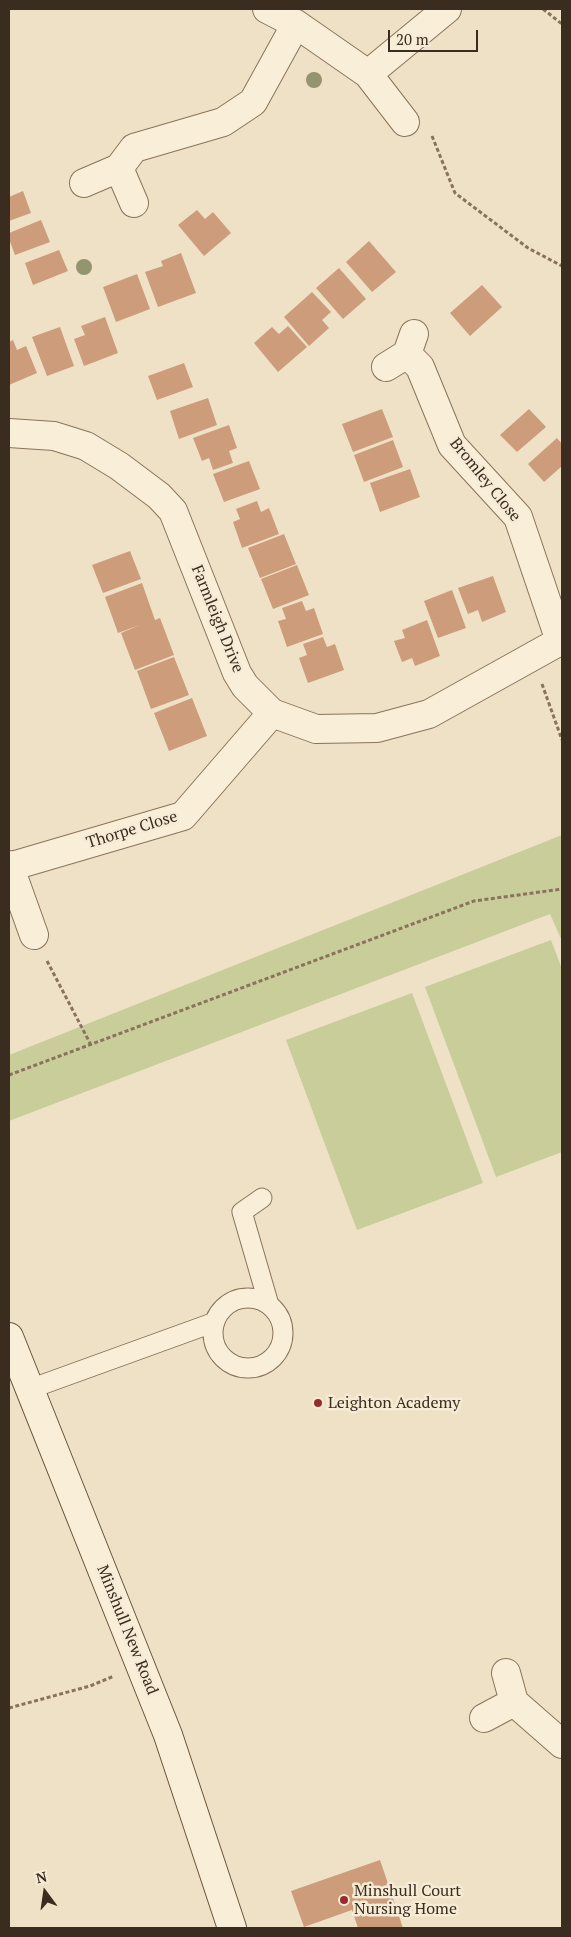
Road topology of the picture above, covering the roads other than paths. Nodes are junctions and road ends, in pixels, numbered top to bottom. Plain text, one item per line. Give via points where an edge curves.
1 (267, 9) edge
2 (446, 9) edge
3 (296, 24) junction
4 (368, 74) junction
5 (405, 122) road end
6 (119, 168) junction
7 (84, 183) dead end
8 (134, 203) dead end
9 (403, 352) dead end
10 (9, 434) edge
11 (561, 640) edge
12 (272, 713) junction
13 (9, 866) edge
14 (34, 935) road end
15 (262, 1198) dead end
16 (269, 1305) junction
17 (215, 1322) junction
18 (9, 1337) edge
19 (30, 1389) junction
20 (506, 1673) dead end
21 (514, 1702) junction
22 (484, 1718) dead end
23 (562, 1744) edge
24 (232, 1928) edge

1 - 3 street
2 - 4 street
3 - 4 street
3 - 6 street via 253,102 223,122 134,148
4 - 5 street
6 - 7 street
6 - 8 street
9 - 11 street, Bromley Close via 420,367 452,445 518,517
10 - 12 street, Farmleigh Drive via 54,436 86,446 159,496 173,511 237,673 245,686
11 - 12 street, Farmleigh Drive via 429,714 377,728 316,729
12 - 13 street, Thorpe Close via 183,816
13 - 14 street, Thorpe Close
15 - 16 lane via 242,1212
16 - 17 lane via 249,1298 238,1300 220,1312
16 - 17 lane via 280,1319 284,1336 281,1348 264,1365 241,1368 230,1364 215,1346
17 - 19 lane
18 - 19 street, Minshull New Road
19 - 24 street, Minshull New Road via 168,1735
20 - 21 street
21 - 22 street
21 - 23 street

